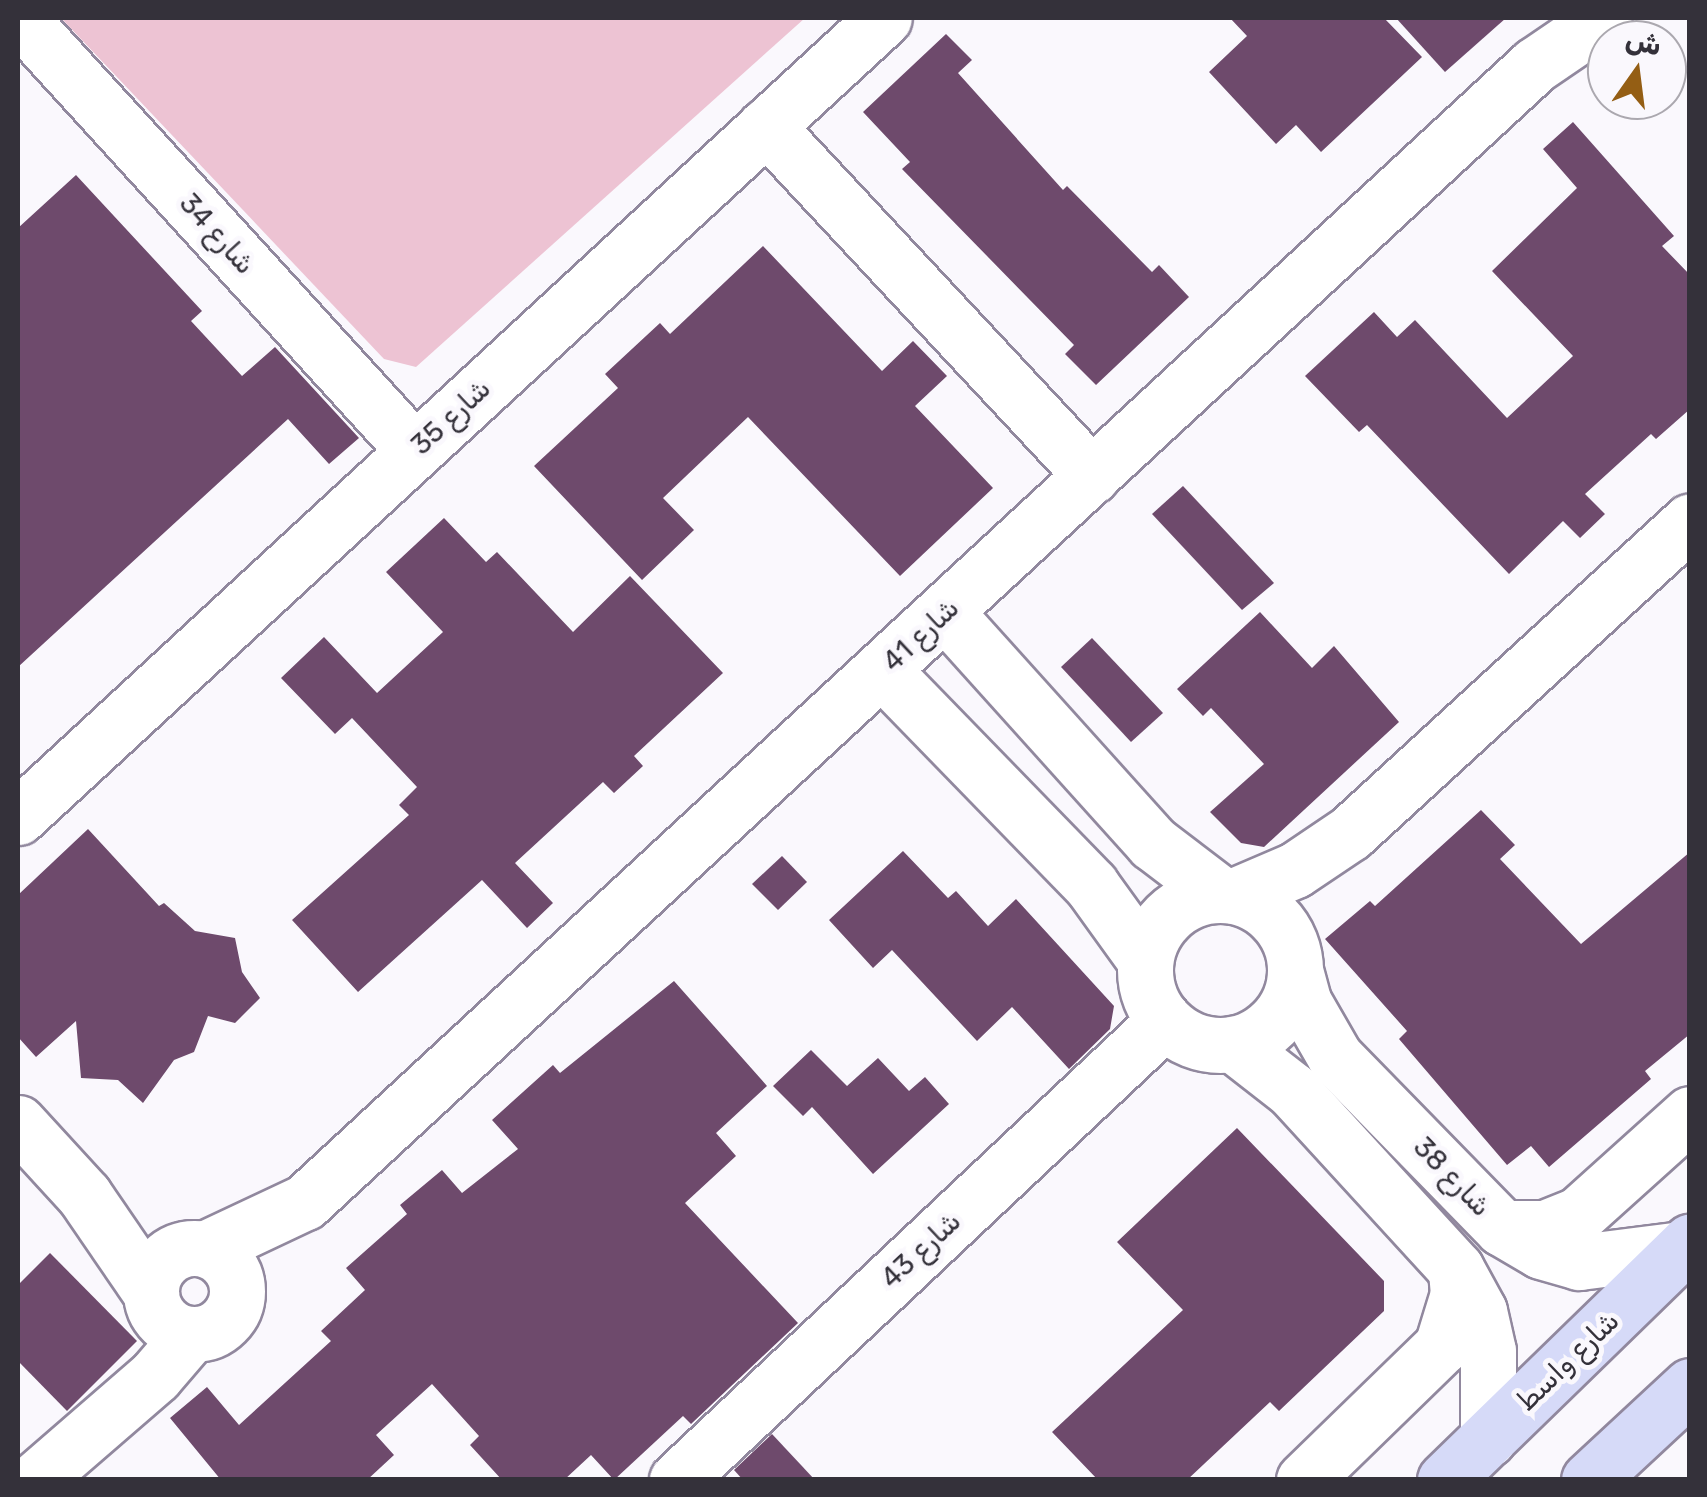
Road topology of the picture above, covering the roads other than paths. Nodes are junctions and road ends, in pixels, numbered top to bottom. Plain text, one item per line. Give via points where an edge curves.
1 (884, 18) edge
2 (1558, 18) edge
3 (1604, 18) edge
4 (22, 26) edge
5 (1535, 66) junction
6 (766, 126) junction
7 (415, 451) junction
8 (1092, 476) junction
9 (1690, 520) edge
10 (945, 612) junction
11 (882, 670) junction
12 (18, 817) edge
13 (1350, 833) junction
14 (1227, 895) junction
15 (1145, 960) junction
16 (1296, 965) junction
17 (1165, 1020) junction
18 (1234, 1044) junction
19 (1690, 1114) edge
20 (18, 1123) edge
21 (304, 1202) junction
22 (1502, 1228) junction
23 (1686, 1245) edge
24 (1456, 1269) junction
25 (176, 1286) junction
26 (1690, 1386) edge
27 (1488, 1439) junction
28 (35, 1480) edge
29 (678, 1480) edge
30 (1304, 1480) edge
31 (1445, 1480) edge
32 (1589, 1480) edge

1 - 6 street, شارع 35
2 - 5 street, شارع 41
3 - 5 street, شارع 41
4 - 7 street, شارع 34
5 - 8 street, شارع 41
6 - 7 street, شارع 35
6 - 8 street
7 - 12 street, شارع 35
8 - 10 street, شارع 41
9 - 13 street
10 - 11 street, شارع 41
10 - 14 street via 1153,843
11 - 15 street via 1091,885
11 - 21 street, شارع 41
13 - 14 street via 1295,870
13 - 16 street via 1314,891
14 - 15 street via 1198,897 1162,921
14 - 16 street via 1262,906 1284,928
15 - 17 street via 1148,992
16 - 18 street via 1278,1020
16 - 22 street, شارع 38 via 1304,1003 1336,1057
17 - 18 street via 1208,1044
17 - 29 street, شارع 43
18 - 24 street via 1292,1090
19 - 22 street via 1578,1215 1545,1228
20 - 25 street
21 - 25 street, شارع 41
21 - 25 street, شارع 41 via 216,1329
22 - 23 street, شارع 38 via 1540,1251 1580,1262
23 - 27 main road, شارع واسط
24 - 27 street via 1478,1311 1488,1351
24 - 30 street via 1458,1294 1442,1346
25 - 28 street via 112,1410
26 - 32 main road
27 - 31 main road, شارع واسط

